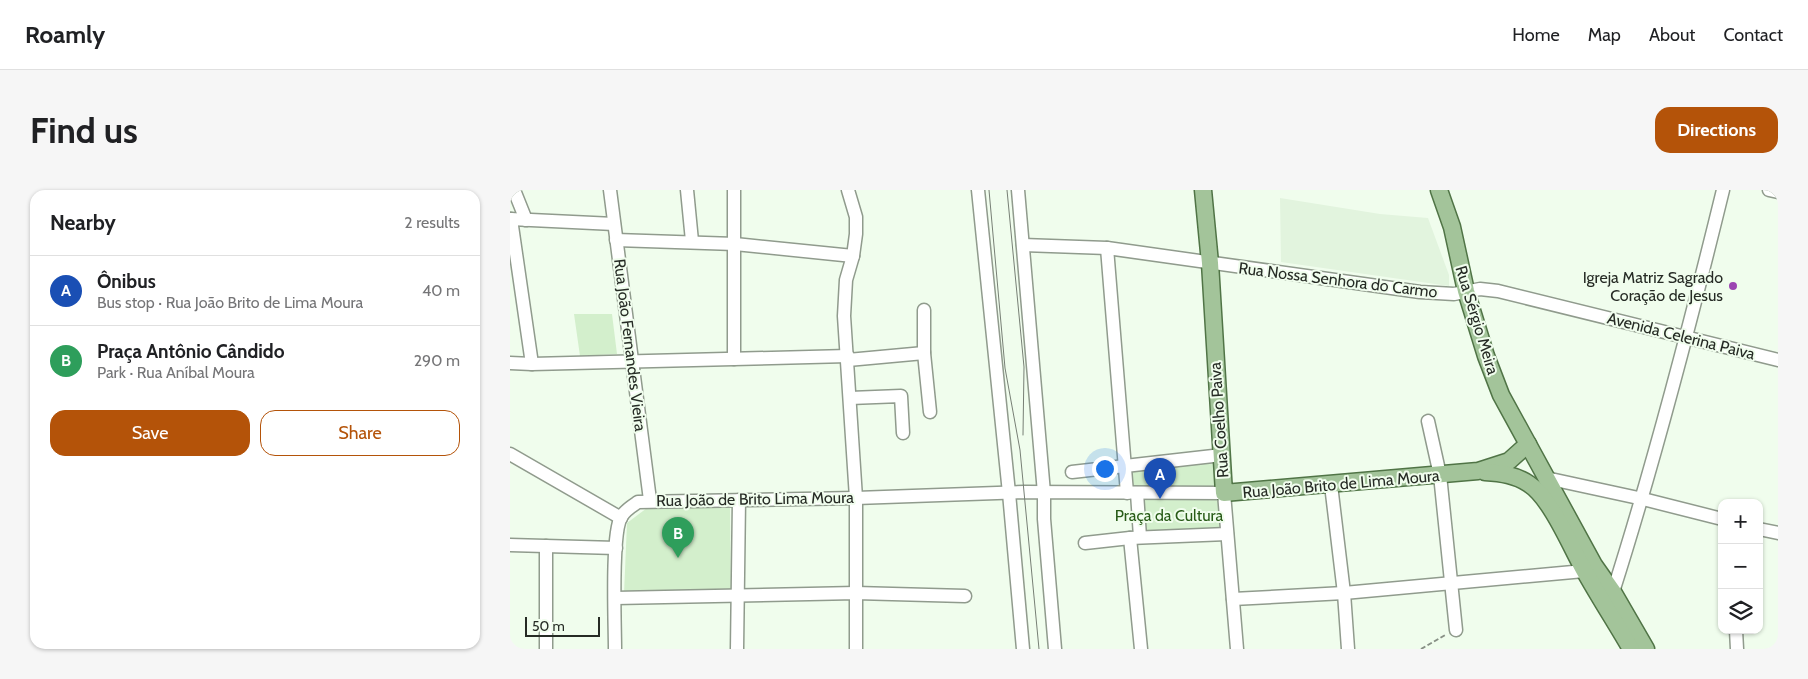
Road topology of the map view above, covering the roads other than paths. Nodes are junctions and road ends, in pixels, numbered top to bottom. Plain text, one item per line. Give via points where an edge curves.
1 (514, 190) edge
2 (610, 190) edge
3 (687, 190) edge
4 (734, 190) edge
5 (848, 190) edge
6 (978, 190) edge
7 (1018, 190) edge
8 (1203, 190) edge
9 (1439, 190) edge
10 (1723, 190) edge
11 (1770, 190) edge
12 (1778, 192) edge
13 (510, 219) edge
14 (526, 220) junction
15 (614, 224) junction
16 (616, 240) junction
17 (692, 241) junction
18 (735, 244) junction
19 (1023, 245) junction
20 (1107, 248) junction
21 (853, 256) junction
22 (1210, 263) junction
23 (1466, 291) junction
24 (924, 310) dead end
25 (1686, 337) junction
26 (924, 353) junction
27 (848, 358) junction
28 (734, 359) junction
29 (631, 360) junction
30 (1778, 360) edge
31 (510, 363) edge
32 (532, 364) junction
33 (850, 398) junction
34 (930, 412) dead end
35 (1428, 422) dead end
36 (903, 433) dead end
37 (1528, 444) junction
38 (510, 454) edge
39 (1222, 455) junction
40 (1125, 465) junction
41 (1478, 471) junction
42 (1072, 472) dead end
43 (1440, 475) junction
44 (1546, 478) junction
45 (1331, 485) junction
46 (1009, 492) junction
47 (1024, 492) joint
48 (1044, 493) junction
49 (1132, 493) junction
50 (1224, 494) junction
51 (856, 498) junction
52 (1642, 499) junction
53 (650, 500) junction
54 (739, 500) junction
55 (620, 518) junction
56 (1718, 518) edge
57 (1763, 530) edge
58 (1227, 534) junction
59 (1778, 534) edge
60 (1135, 538) junction
61 (1085, 543) dead end
62 (510, 545) edge
63 (546, 546) junction
64 (616, 548) junction
65 (1584, 570) junction
66 (1450, 583) junction
67 (1613, 592) junction
68 (856, 593) junction
69 (1344, 593) junction
70 (737, 596) junction
71 (965, 596) dead end
72 (615, 598) junction
73 (1233, 599) junction
74 (1456, 630) road end
75 (1736, 634) edge
76 (546, 649) edge
77 (615, 649) edge
78 (737, 649) edge
79 (856, 649) edge
80 (1023, 649) edge
81 (1054, 649) edge
82 (1141, 649) edge
83 (1237, 649) edge
84 (1348, 649) edge
85 (1631, 649) edge
86 (1646, 649) edge
87 (1736, 649) edge

1 - 14 street
2 - 15 street, Rua João Fernandes Vieira
3 - 17 street
4 - 18 street
5 - 21 street via 856,217
6 - 46 street
7 - 19 street
8 - 22 main road, Rua Coelho Paiva
9 - 23 main road, Rua Sérgio Meira via 1452,228
10 - 25 street
11 - 12 street
13 - 14 street
13 - 32 street
14 - 15 street
15 - 16 street, Rua João Fernandes Vieira
16 - 17 street
16 - 29 street, Rua João Fernandes Vieira
17 - 18 street
18 - 21 street
18 - 28 street
19 - 20 street, Rua Nossa Senhora do Carmo
19 - 48 street
20 - 22 street, Rua Nossa Senhora do Carmo
20 - 40 street
21 - 27 street via 845,296
22 - 23 street, Rua Nossa Senhora do Carmo via 1420,292 1454,294
22 - 39 main road, Rua Coelho Paiva
23 - 25 street, Avenida Celerina Paiva via 1498,291
23 - 37 main road, Rua Sérgio Meira via 1501,395
24 - 26 street
25 - 30 street, Avenida Celerina Paiva
25 - 52 street
26 - 27 street
26 - 34 street
27 - 28 street
27 - 33 street
28 - 29 street
29 - 32 street
29 - 53 street, Rua João Fernandes Vieira
31 - 32 street
33 - 36 street via 902,396
33 - 51 street
35 - 43 street
37 - 41 main road via 1509,461
37 - 44 main road, Rua Sérgio Meira
38 - 55 street
39 - 40 street
39 - 50 main road, Rua Coelho Paiva
40 - 42 street
40 - 49 street
41 - 43 main road, Rua João Brito de Lima Moura
41 - 65 main road via 1510,475 1530,484 1554,515
43 - 45 main road, Rua João Brito de Lima Moura
43 - 66 street
44 - 52 street
44 - 67 main road, Rua Sérgio Meira via 1594,565
45 - 50 main road, Rua João Brito de Lima Moura
45 - 69 street
46 - 47 street, Rua João de Brito Lima Moura
46 - 51 street, Rua João de Brito Lima Moura
46 - 80 street
47 - 48 street, Rua João Brito de Lima Moura
48 - 49 street, Rua João Brito de Lima Moura
48 - 81 street
49 - 50 street, Rua João Brito de Lima Moura
49 - 60 street
50 - 58 street, Rua Coelho Paiva
51 - 54 street, Rua João de Brito Lima Moura
51 - 68 street
52 - 56 street
52 - 67 street
53 - 54 street, Rua João de Brito Lima Moura
53 - 55 street, Rua João de Brito Lima Moura via 628,508
54 - 70 street
55 - 64 street
57 - 59 street
58 - 60 street
58 - 73 street, Rua Coelho Paiva
60 - 61 street
60 - 82 street
62 - 63 street
63 - 64 street
63 - 76 street
64 - 72 street
65 - 66 street
65 - 85 main road
66 - 69 street
66 - 74 street
67 - 86 main road, Rua Sérgio Meira
68 - 70 street
68 - 71 street
68 - 79 street
69 - 73 street
69 - 84 street
70 - 72 street
70 - 78 street
72 - 77 street
73 - 83 street, Rua Coelho Paiva
75 - 87 street

